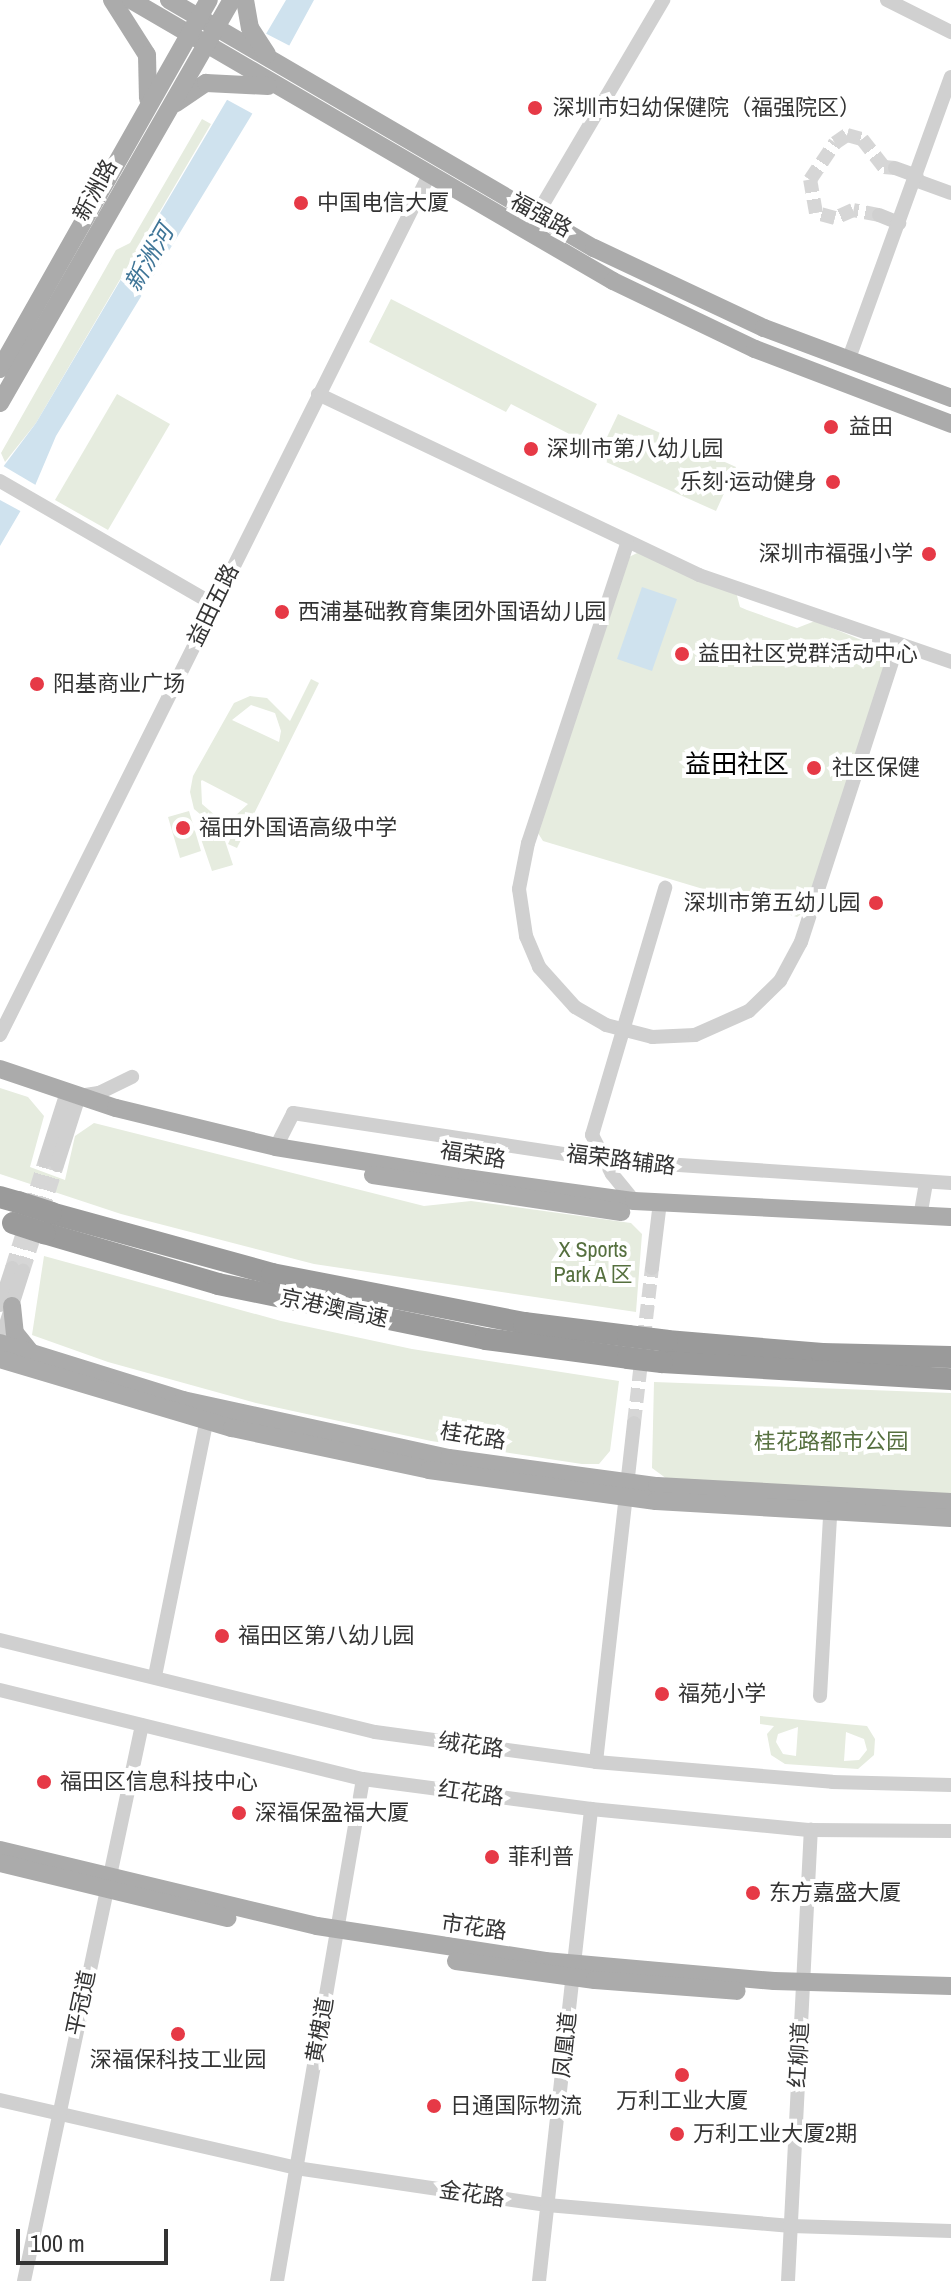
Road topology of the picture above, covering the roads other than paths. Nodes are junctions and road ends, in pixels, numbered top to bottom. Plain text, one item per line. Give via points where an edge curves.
1 (112, 0) edge
2 (131, 0) edge
3 (209, 0) edge
4 (232, 0) edge
5 (245, 0) edge
6 (663, 0) edge
7 (887, 0) edge
8 (163, 5) edge
9 (199, 18) junction
10 (215, 28) junction
11 (951, 32) edge
12 (188, 35) junction
13 (248, 37) junction
14 (206, 45) junction
15 (951, 77) edge
16 (286, 92) junction
17 (149, 123) junction
18 (895, 168) tunnel mouth
19 (428, 177) junction
20 (916, 178) junction
21 (951, 193) edge
22 (879, 215) tunnel mouth
23 (536, 216) junction
24 (899, 223) junction
25 (848, 361) junction
26 (0, 369) edge
27 (318, 394) junction
28 (951, 398) edge
29 (0, 403) edge
30 (951, 424) edge
31 (0, 481) edge
32 (627, 544) junction
33 (213, 604) junction
34 (897, 647) junction
35 (951, 662) edge
36 (665, 888) dead end
37 (623, 1032) junction
38 (0, 1034) edge
39 (0, 1069) edge
40 (132, 1077) dead end
41 (0, 1082) edge
42 (71, 1099) junction
43 (276, 1147) junction
44 (604, 1160) junction
45 (51, 1163) tunnel mouth
46 (951, 1183) edge
47 (926, 1184) junction
48 (634, 1201) junction
49 (659, 1208) junction
50 (8, 1210) edge
51 (920, 1217) junction
52 (951, 1217) edge
53 (951, 1228) edge
54 (652, 1268) tunnel mouth
55 (17, 1270) tunnel mouth
56 (3, 1304) edge
57 (0, 1343) edge
58 (665, 1351) junction
59 (33, 1354) junction
60 (951, 1357) edge
61 (0, 1359) edge
62 (951, 1379) edge
63 (208, 1414) junction
64 (634, 1423) tunnel mouth
65 (626, 1490) junction
66 (951, 1502) edge
67 (830, 1515) junction
68 (951, 1518) edge
69 (0, 1640) edge
70 (155, 1676) junction
71 (0, 1690) edge
72 (820, 1696) dead end
73 (142, 1725) junction
74 (596, 1762) junction
75 (363, 1779) junction
76 (951, 1785) edge
77 (591, 1809) junction
78 (811, 1830) junction
79 (951, 1831) edge
80 (0, 1850) edge
81 (0, 1863) edge
82 (107, 1882) junction
83 (336, 1936) junction
84 (573, 1971) junction
85 (951, 1986) edge
86 (803, 1989) junction
87 (951, 1999) edge
88 (0, 2100) edge
89 (57, 2113) junction
90 (296, 2168) junction
91 (547, 2205) junction
92 (791, 2226) junction
93 (951, 2231) edge
94 (24, 2281) edge
95 (277, 2281) edge
96 (539, 2281) edge
97 (788, 2281) edge

1 - 17 main road via 143,46 150,67
2 - 8 main road, 福强路
3 - 9 main road, 新洲路
4 - 10 main road, 新洲路
5 - 13 main road
6 - 23 street
7 - 11 street
8 - 9 main road, 福强路
8 - 12 main road, 福强路
9 - 10 main road, 福强路
9 - 12 main road, 新洲路
10 - 13 main road, 福强路
10 - 14 main road, 新洲路
12 - 14 main road, 福强路
12 - 17 main road, 新洲路
13 - 23 main road, 福强路 via 301,79
14 - 16 main road, 福强路
14 - 17 main road, 新洲路
15 - 20 street
16 - 17 main road via 222,82 187,92
16 - 19 main road, 福强路
17 - 26 main road, 新洲路
17 - 29 main road, 新洲路
18 - 20 street
19 - 27 street, 益田五路
19 - 30 main road, 福强路 via 532,238 685,316 820,376
20 - 21 street
20 - 24 street
22 - 24 street
23 - 25 main road, 福强路 via 680,291
24 - 25 street
25 - 28 main road, 福强路
27 - 32 street
27 - 33 street, 益田五路
31 - 33 street
32 - 34 street
32 - 37 street via 528,843 519,889 526,936 549,981 582,1012
33 - 38 street, 益田五路
34 - 35 street
34 - 37 street via 801,942 780,981 749,1011 710,1031 666,1038
36 - 37 street
37 - 44 street via 592,1135
39 - 42 main road, 福荣路
40 - 42 street
41 - 42 main road, 福荣路
42 - 43 main road, 福荣路
42 - 45 street
42 - 49 main road, 福荣路 via 285,1160 535,1203
43 - 44 street, 福荣路辅路 via 293,1113
43 - 48 main road, 福荣路
44 - 47 street, 福荣路辅路
44 - 48 street
46 - 47 street, 福荣路辅路
47 - 51 street
48 - 49 main road, 福荣路
49 - 51 main road, 福荣路
49 - 53 main road, 福荣路
49 - 54 street
50 - 58 highway, 京港澳高速, bridge via 272,1274
51 - 52 main road, 福荣路
55 - 56 street
56 - 57 street
56 - 59 main road via 15,1333
57 - 59 main road, 桂花路
58 - 60 highway
58 - 62 highway
59 - 63 main road, 桂花路
61 - 63 main road, 桂花路
63 - 65 main road, 桂花路 via 429,1470
63 - 70 street
64 - 65 street
65 - 66 main road, 桂花路
65 - 67 main road, 桂花路
65 - 74 street
67 - 68 main road, 桂花路
67 - 72 street
69 - 70 street, 绒花路
70 - 74 street, 绒花路 via 375,1732
71 - 73 street, 红花路
73 - 75 street, 红花路
73 - 82 street, 平冠道
74 - 76 street, 绒花路 via 832,1782
75 - 77 street, 红花路
75 - 83 street, 黄槐道
77 - 78 street, 红花路
77 - 84 street, 凤凰道
78 - 79 street, 红花路
78 - 86 street, 红柳道
80 - 82 main road, 市花路
81 - 82 main road, 市花路
82 - 83 main road, 市花路
82 - 89 street, 平冠道
83 - 84 main road, 市花路
83 - 90 street, 黄槐道
84 - 86 main road, 市花路
84 - 91 street, 凤凰道
85 - 86 main road, 市花路
86 - 87 main road, 市花路
86 - 92 street, 红柳道
88 - 89 street, 金花路
89 - 90 street, 金花路
89 - 94 street, 平冠道
90 - 91 street, 金花路
90 - 95 street, 黄槐道
91 - 92 street, 金花路
91 - 96 street, 凤凰道
92 - 93 street, 金花路
92 - 97 street, 红柳道

